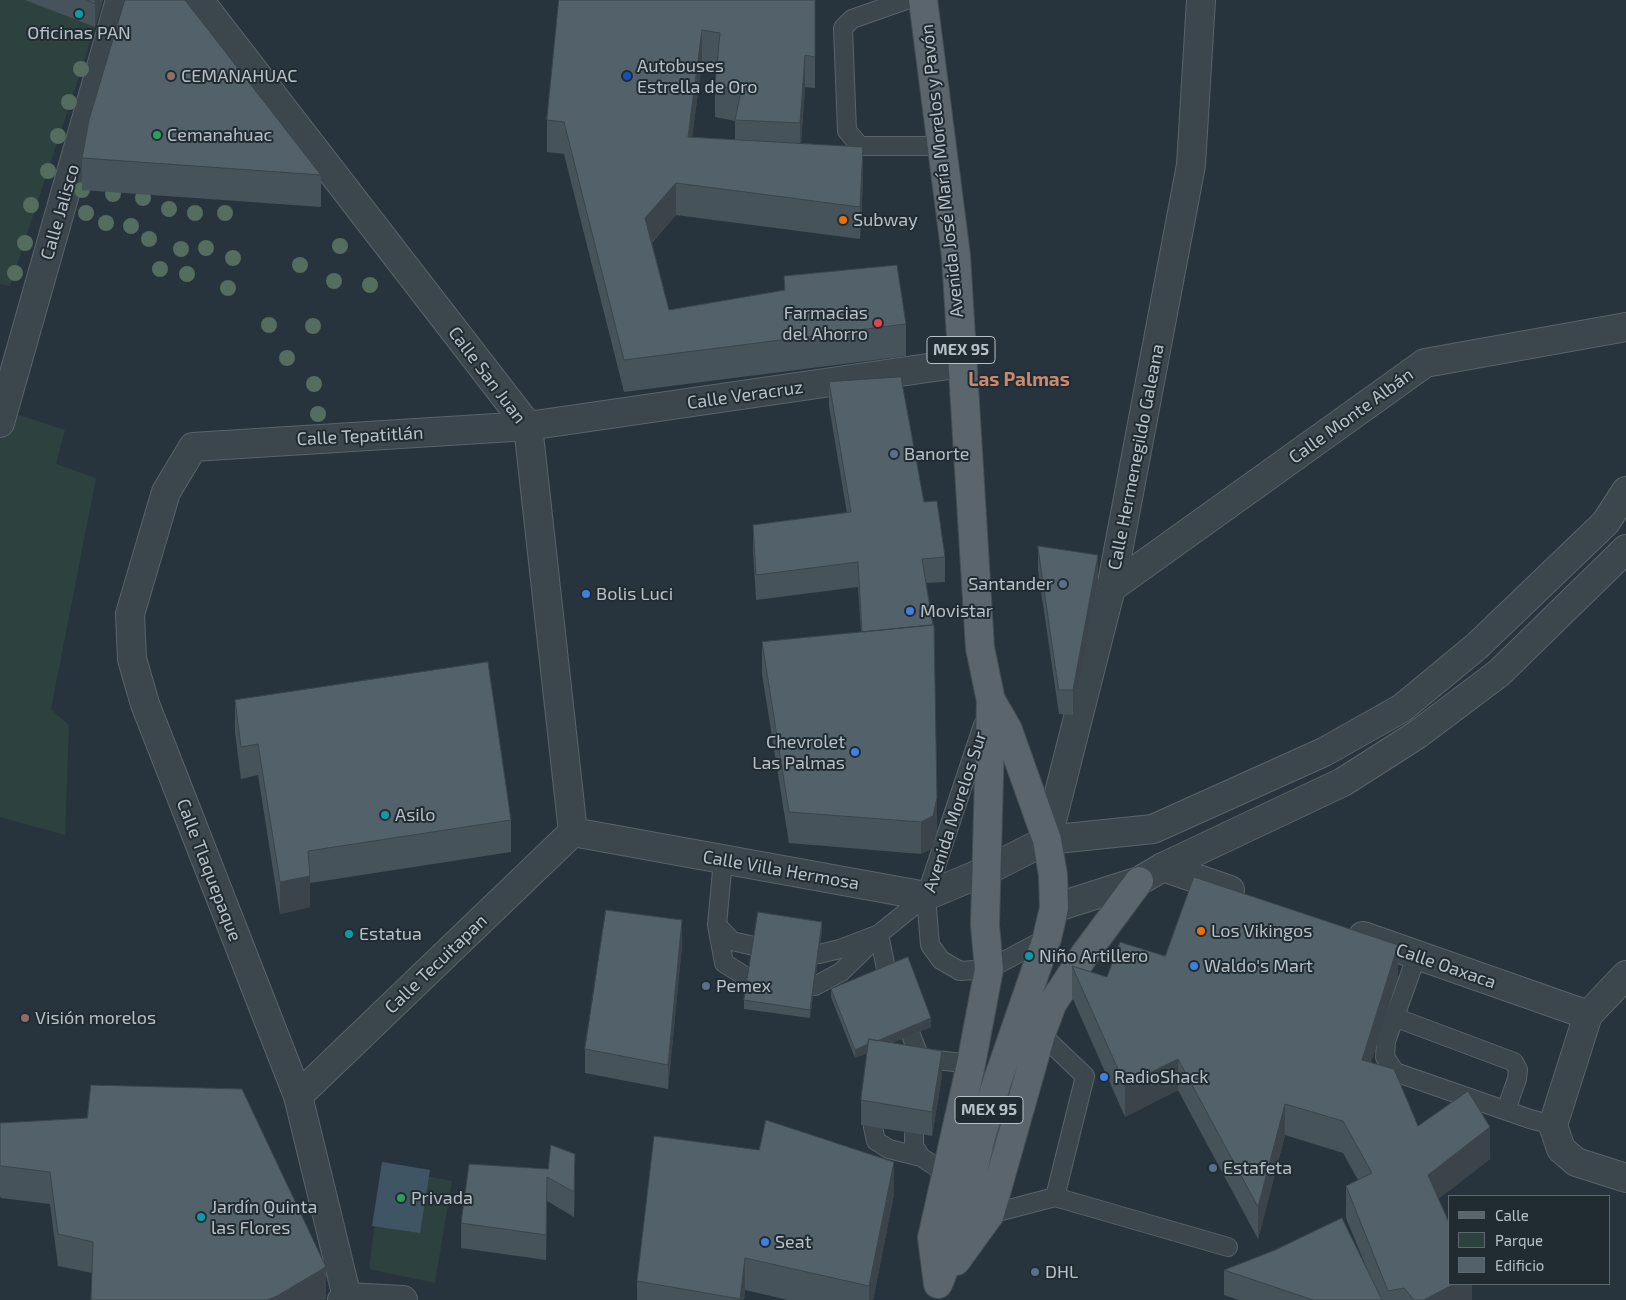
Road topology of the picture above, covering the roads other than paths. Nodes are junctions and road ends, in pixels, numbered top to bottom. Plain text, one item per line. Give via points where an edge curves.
1 (120, 0) edge
2 (199, 0) edge
3 (906, 0) edge
4 (922, 0) edge
5 (1201, 0) edge
6 (940, 146) junction
7 (1626, 327) edge
8 (962, 363) junction
9 (0, 423) edge
10 (528, 426) junction
11 (193, 446) joint
12 (1626, 491) edge
13 (1599, 529) junction
14 (1625, 553) edge
15 (1111, 588) junction
16 (991, 701) junction
17 (573, 832) junction
18 (1047, 840) junction
19 (723, 860) junction
20 (1163, 867) junction
21 (986, 871) junction
22 (1139, 881) junction
23 (926, 896) junction
24 (1257, 900) edge
25 (1054, 908) junction
26 (717, 925) junction
27 (1342, 929) edge
28 (879, 934) junction
29 (1048, 938) junction
30 (754, 946) edge
31 (819, 954) edge
32 (1417, 956) junction
33 (989, 968) junction
34 (841, 972) junction
35 (887, 974) edge
36 (1626, 975) edge
37 (748, 978) edge
38 (814, 986) edge
39 (846, 991) edge
40 (1588, 1015) junction
41 (1394, 1017) junction
42 (1042, 1034) junction
43 (911, 1035) edge
44 (900, 1057) edge
45 (971, 1064) junction
46 (921, 1065) junction
47 (298, 1096) junction
48 (1506, 1110) junction
49 (1553, 1125) junction
50 (873, 1127) dead end
51 (914, 1134) dead end
52 (922, 1157) junction
53 (947, 1174) junction
54 (1626, 1178) edge
55 (1055, 1197) junction
56 (990, 1214) junction
57 (1228, 1247) dead end
58 (936, 1292) edge
59 (344, 1298) edge
60 (404, 1300) edge

1 - 9 street, Calle Jalisco
2 - 10 street, Calle San Juan
3 - 6 lane via 852,19 843,28 846,131 860,146
4 - 6 main road, Avenida José María Morelos y Pavón / MEX 95
5 - 15 street, Calle Hermenegildo Galeana via 1191,166
6 - 8 main road, Avenida José María Morelos y Pavón / MEX 95 via 956,256
7 - 15 street, Calle Monte Albán via 1425,363
8 - 10 street, Calle Veracruz
8 - 16 main road, Avenida José María Morelos y Pavón / MEX 95 via 980,648
10 - 11 street, Calle Tepatitlán
10 - 17 street, Calle San Juan
11 - 47 street, Calle Tlaquepaque via 166,492 130,614 132,660 145,704
12 - 13 street
13 - 14 street
13 - 18 street via 1477,646 1402,708 1324,752 1153,829
14 - 20 street via 1499,673 1418,734 1343,782
15 - 18 street, Calle Hermenegildo Galeana
16 - 18 main road, Avenida Morelos Sur / MEX 95 via 1008,730
16 - 21 main road, Avenida Morelos Sur / MEX 95
16 - 23 lane, Avenida Morelos Sur
17 - 19 street, Calle Villa Hermosa
17 - 47 street, Calle Tecuitapan
18 - 21 street
18 - 25 main road, Avenida Morelos Sur / MEX 95
19 - 23 street, Calle Villa Hermosa
19 - 26 lane
20 - 22 street
20 - 24 street
21 - 23 street
21 - 33 main road, Avenida Morelos Sur / MEX 95 via 985,925
22 - 25 street
22 - 42 main road via 1084,954 1052,1004
23 - 28 lane
23 - 33 lane, Avenida Morelos Sur via 930,945 941,960 960,971
25 - 29 main road, Avenida Morelos Sur / MEX 95
26 - 30 lane via 732,941
26 - 37 lane via 724,962
27 - 32 street, Calle Oaxaca
28 - 31 lane
28 - 34 lane
28 - 35 lane
29 - 33 lane, Avenida Morelos Sur
29 - 58 main road, Avenida Morelos Sur / MEX 95 via 996,1085 956,1238
32 - 40 street, Calle Oaxaca
32 - 41 lane
33 - 45 main road, Avenida Morelos Sur / MEX 95
34 - 38 lane
34 - 39 lane
36 - 40 street
40 - 49 street
41 - 48 lane via 1386,1041 1385,1057 1395,1072
41 - 48 lane via 1514,1062 1518,1070 1517,1079
42 - 55 lane via 1085,1076
42 - 56 main road
43 - 46 lane
44 - 46 lane
45 - 46 lane
45 - 53 main road, Avenida Morelos Sur / MEX 95
47 - 59 street, Calle Tlaquepaque
48 - 49 lane
49 - 54 street via 1561,1149 1576,1162
50 - 52 lane via 876,1141 890,1149
51 - 52 lane via 914,1146
52 - 53 lane
53 - 58 main road, Avenida Morelos Sur / MEX 95 via 932,1238
55 - 56 lane
55 - 57 lane
56 - 58 main road
59 - 60 street

